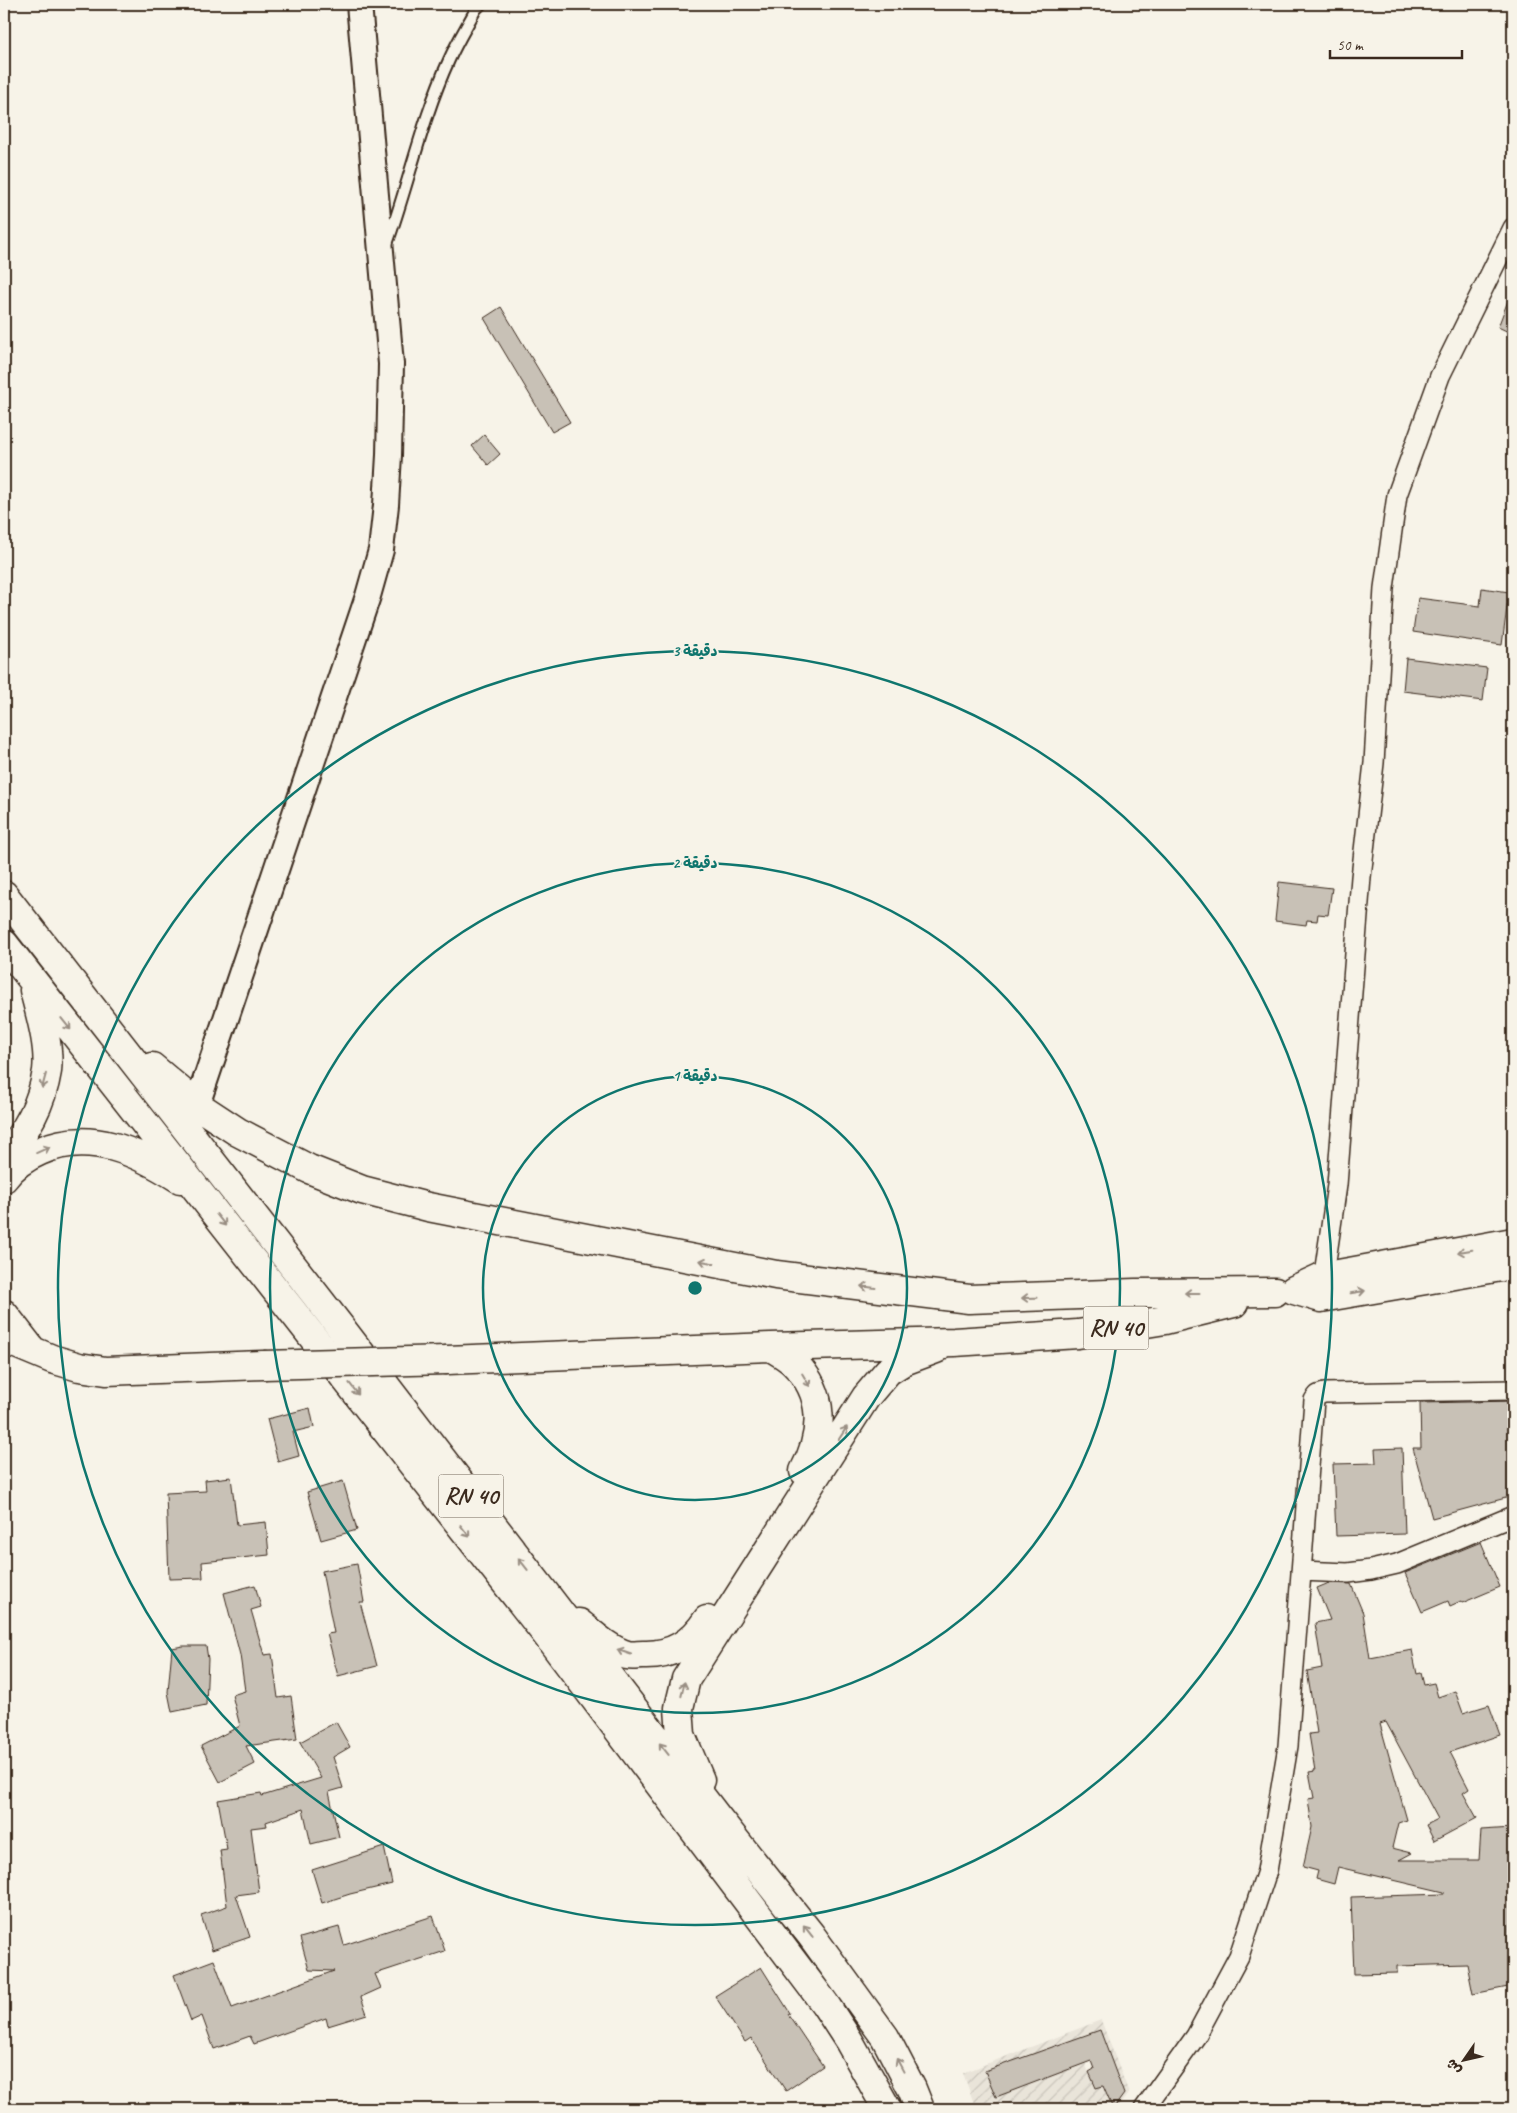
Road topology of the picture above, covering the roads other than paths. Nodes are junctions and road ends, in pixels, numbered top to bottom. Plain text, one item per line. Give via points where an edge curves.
1 (359, 4) edge
2 (481, 4) edge
3 (1513, 228) edge
4 (381, 259) junction
5 (4, 895) edge
6 (4, 944) edge
7 (32, 982) junction
8 (95, 1012) junction
9 (197, 1106) junction
10 (4, 1156) edge
11 (4, 1178) edge
12 (199, 1192) junction
13 (1513, 1242) edge
14 (1513, 1265) edge
15 (1322, 1288) junction
16 (1285, 1291) junction
17 (4, 1314) edge
18 (4, 1339) edge
19 (954, 1342) junction
20 (771, 1347) junction
21 (35, 1353) junction
22 (1513, 1390) edge
23 (1513, 1516) edge
24 (1301, 1571) junction
25 (549, 1598) junction
26 (717, 1818) junction
27 (887, 2109) edge
28 (920, 2109) edge
29 (1144, 2109) edge

1 - 4 street
2 - 4 lane via 449,60
3 - 15 street via 1440,376 1397,495 1384,588 1374,763 1361,876 1337,1185
4 - 9 street via 391,364 389,465 381,550
5 - 8 main road, RN 40
6 - 7 main road, RN 40
7 -> 10 main road via 44,1030 47,1070 36,1108 18,1141
7 -> 12 main road, RN 40
8 - 9 main road
25 -> 8 main road, RN 40
16 -> 9 main road via 968,1299 776,1275 428,1207 362,1190 309,1169 238,1132
11 -> 12 main road via 28,1156 56,1144 91,1141 123,1148 151,1161
12 -> 27 main road, RN 40 via 546,1634 819,1996 849,2041
13 -> 15 main road
15 -> 14 main road
15 - 16 main road
16 - 19 main road, RN 40 via 1165,1320 1078,1334
17 - 21 main road
18 - 21 main road
19 - 20 main road, RN 40
26 -> 19 main road via 682,1735 679,1708 686,1679 866,1397 888,1371 904,1361
20 - 21 main road, RN 40, bridge via 106,1371
20 -> 25 main road via 793,1362 806,1377 816,1398 820,1425 816,1445 805,1470 697,1635 681,1648 657,1656 628,1655 605,1644
22 - 24 street via 1324,1392 1318,1395 1314,1400
23 - 24 street via 1397,1564 1348,1573
24 - 29 street via 1288,1746 1267,1871 1240,1956 1196,2036
26 -> 25 main road, RN 40
28 -> 26 main road, RN 40 via 884,2036 811,1935

